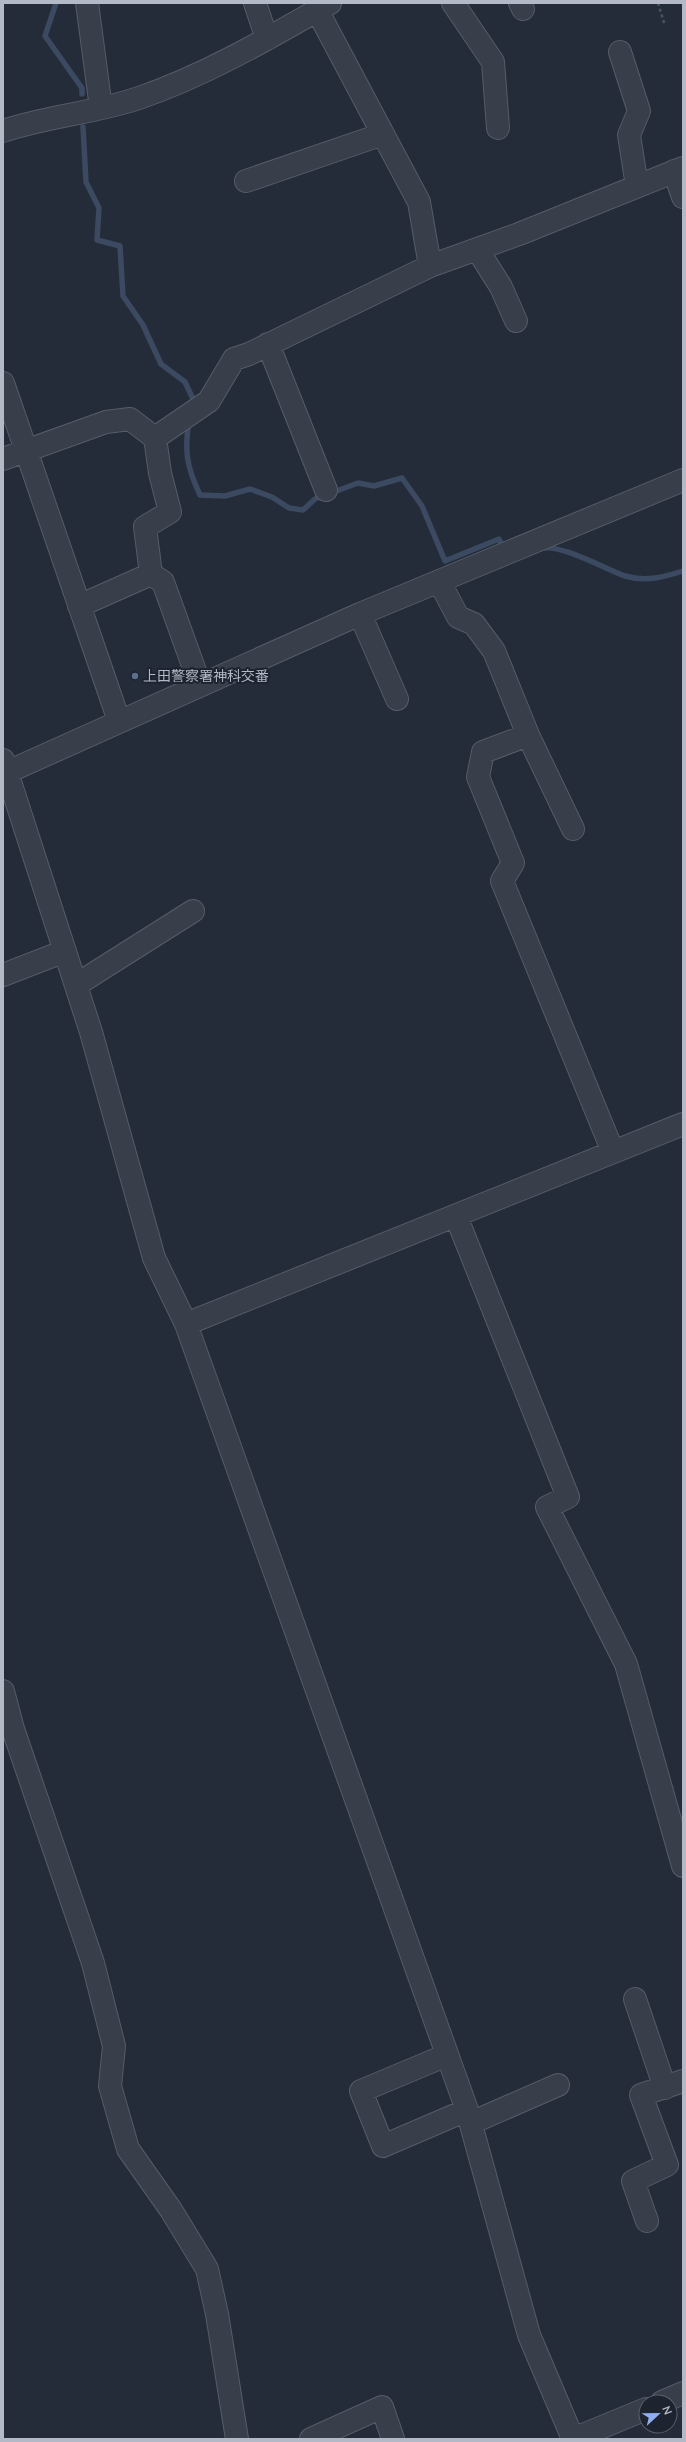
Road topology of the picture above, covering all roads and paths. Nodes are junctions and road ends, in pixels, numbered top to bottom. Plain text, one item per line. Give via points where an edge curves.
1 (87, 3) edge
2 (255, 3) edge
3 (453, 3) edge
4 (658, 3) edge
5 (323, 7) edge
6 (665, 26) dead end
7 (268, 39) junction
8 (620, 52) dead end
9 (100, 108) junction
10 (498, 128) dead end
11 (3, 131) edge
12 (383, 134) junction
13 (679, 170) edge
14 (246, 181) dead end
15 (637, 186) junction
16 (683, 197) edge
17 (477, 249) junction
18 (430, 266) junction
19 (516, 320) dead end
20 (268, 344) junction
21 (3, 383) edge
22 (155, 438) junction
23 (26, 450) junction
24 (3, 459) edge
25 (683, 480) edge
26 (326, 490) dead end
27 (152, 574) junction
28 (439, 581) junction
29 (79, 606) junction
30 (360, 614) junction
31 (200, 685) junction
32 (396, 699) dead end
33 (119, 721) junction
34 (527, 733) junction
35 (4, 769) edge
36 (574, 829) dead end
37 (193, 911) dead end
38 (65, 951) junction
39 (3, 975) edge
40 (76, 985) junction
41 (683, 1124) edge
42 (613, 1152) junction
43 (456, 1216) junction
44 (186, 1324) junction
45 (3, 1691) edge
46 (8, 1731) edge
47 (683, 1866) edge
48 (635, 1999) dead end
49 (447, 2055) junction
50 (674, 2084) edge
51 (558, 2085) dead end
52 (469, 2116) junction
53 (647, 2221) dead end
54 (638, 2412) edge
55 (238, 2439) edge
56 (311, 2439) edge
57 (393, 2439) edge
58 (573, 2439) edge

1 - 9 street
2 - 7 street
3 - 10 street via 493,62
4 - 6 path
5 - 7 street
5 - 12 street
7 - 9 street via 139,98
8 - 15 street via 640,111 629,136
9 - 11 street via 29,122
12 - 14 street
12 - 18 street via 419,202
13 - 15 street
13 - 16 street
15 - 17 street
17 - 18 street
17 - 19 street via 501,286
18 - 20 street
20 - 22 street via 234,359 209,402
20 - 26 street
21 - 23 street
22 - 23 street via 130,419 106,422
22 - 27 street via 160,473 170,512 145,527
23 - 24 street
23 - 29 street
25 - 28 street
27 - 29 street
27 - 31 street via 163,582
28 - 30 street
28 - 34 street via 458,617 474,624 494,651
29 - 33 street
30 - 31 street
30 - 32 street
31 - 33 street
33 - 35 street
34 - 36 street
34 - 42 street via 528,735 483,752 478,777 513,864 502,881
35 - 38 street
37 - 40 street
38 - 39 street
38 - 40 street
40 - 44 street via 136,1187 154,1258
41 - 42 street
42 - 43 street
43 - 44 street
43 - 47 street via 568,1497 548,1507 626,1664
44 - 49 street
45 - 46 street
46 - 55 street via 93,1963 114,2046 110,2086 128,2149 207,2269
48 - 50 street
49 - 52 street
49 - 52 street via 361,2091 383,2146
50 - 53 street via 641,2096 667,2165 633,2181
51 - 52 street
52 - 58 street via 529,2335
54 - 58 street
56 - 57 street via 382,2407

